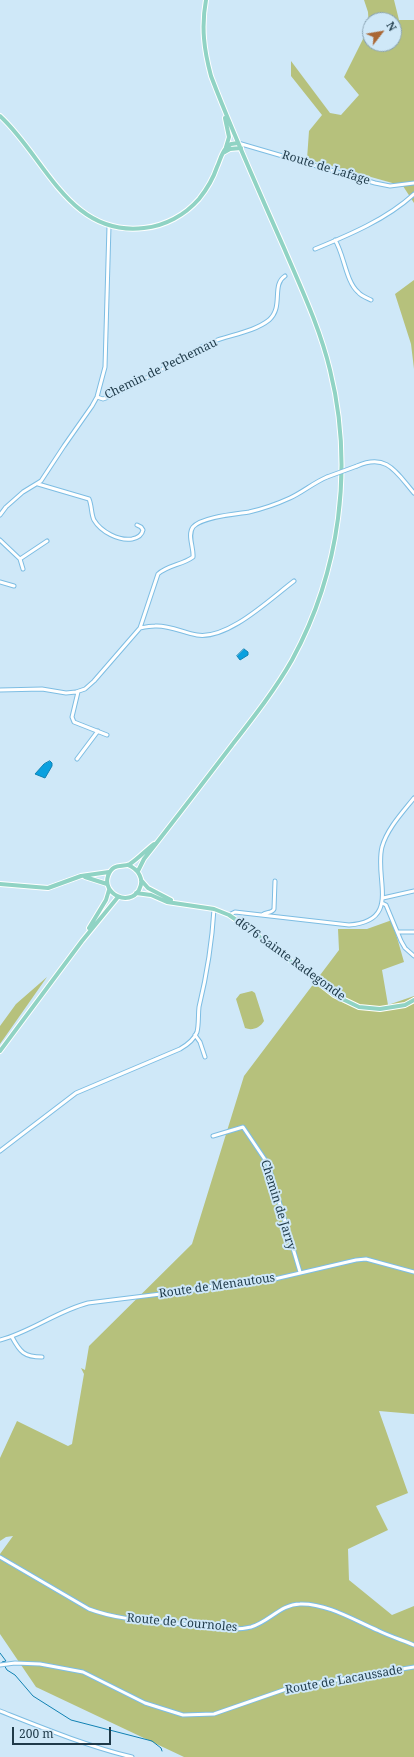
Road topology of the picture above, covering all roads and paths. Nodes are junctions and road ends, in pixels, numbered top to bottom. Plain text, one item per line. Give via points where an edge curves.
1 (206, 0) edge
2 (222, 106) junction
3 (0, 116) edge
4 (238, 143) junction
5 (226, 148) junction
6 (241, 148) junction
7 (222, 155) junction
8 (414, 183) edge
9 (414, 194) edge
10 (109, 226) junction
11 (335, 240) junction
12 (315, 249) dead end
13 (284, 276) dead end
14 (372, 300) dead end
15 (96, 397) junction
16 (38, 484) junction
17 (414, 493) edge
18 (0, 515) edge
19 (137, 525) dead end
20 (0, 540) edge
21 (47, 541) dead end
22 (20, 559) junction
23 (23, 569) dead end
24 (294, 581) dead end
25 (0, 582) edge
26 (14, 586) dead end
27 (140, 628) junction
28 (0, 690) edge
29 (78, 692) junction
30 (98, 731) junction
31 (107, 735) dead end
32 (77, 759) dead end
33 (414, 798) edge
34 (160, 838) junction
35 (128, 865) junction
36 (138, 871) junction
37 (109, 872) junction
38 (81, 876) junction
39 (141, 880) junction
40 (275, 881) dead end
41 (0, 884) edge
42 (107, 884) junction
43 (109, 890) junction
44 (414, 891) edge
45 (136, 893) junction
46 (118, 897) junction
47 (383, 898) junction
48 (382, 903) junction
49 (180, 904) junction
50 (214, 910) junction
51 (229, 915) junction
52 (262, 915) junction
53 (398, 932) junction
54 (414, 932) edge
55 (82, 941) junction
56 (414, 956) edge
57 (414, 1000) edge
58 (195, 1035) junction
59 (0, 1051) edge
60 (206, 1057) dead end
61 (213, 1136) dead end
62 (0, 1151) edge
63 (300, 1272) junction
64 (414, 1272) edge
65 (12, 1337) junction
66 (0, 1340) edge
67 (42, 1357) dead end
68 (0, 1557) edge
69 (414, 1645) edge
70 (0, 1665) edge
71 (414, 1667) edge
72 (0, 1711) edge
73 (132, 1757) edge

1 - 2 main road via 203,15 205,56
2 - 4 main road
2 - 5 main road via 229,137
3 - 10 main road via 68,199 88,217
4 - 5 main road
4 - 6 main road
4 - 8 street, Route de Lafage via 375,183 390,186
5 - 7 main road
6 - 7 main road via 226,151
6 - 34 main road via 310,311 330,368 342,458 340,507 322,590 291,662 254,716
7 - 10 main road via 206,189 198,200 177,217 150,228
9 - 11 street via 400,207
10 - 15 street, Chemin de Pechemau via 105,367
11 - 12 street
11 - 14 street via 340,247 351,283 357,292
13 - 15 street, Chemin de Pechemau via 278,287 276,310 269,320 212,342 109,397
15 - 16 street, Chemin de Pechemau
16 - 18 street via 23,492
16 - 19 street via 89,499 94,520 117,538 127,539 142,534 143,530
17 - 27 street, bridge via 387,464 368,461 312,484 288,499 197,524 190,534 193,557 158,574
20 - 22 street
21 - 22 street
22 - 23 street
24 - 27 street via 239,623 211,636 198,636 157,625
25 - 26 street
27 - 29 street via 94,681
28 - 29 street
29 - 30 street via 72,717 74,722
30 - 31 street
30 - 32 street
33 - 47 street via 392,826 382,847
34 - 35 main road
34 - 36 main road
35 - 36 main road
35 - 37 main road via 118,865
36 - 39 main road
37 - 38 main road
37 - 42 main road
38 - 41 main road via 48,888
38 - 42 main road
39 - 45 main road
39 - 49 main road via 148,888
40 - 52 street via 274,910
42 - 43 main road
43 - 46 main road
43 - 55 main road via 106,900
44 - 47 street
45 - 46 main road via 128,898
45 - 49 main road
46 - 55 main road
47 - 48 street
48 - 52 street via 377,913 359,924 348,925
48 - 53 street via 386,905
49 - 50 main road, d676 Sainte Radegonde
50 - 51 main road, d676 Sainte Radegonde
50 - 58 street via 211,954
51 - 52 street via 235,912
51 - 57 main road, d676 Sainte Radegonde via 334,995 359,1007 380,1010
53 - 54 street
53 - 56 street via 406,948
55 - 59 main road
58 - 60 street
58 - 62 street via 191,1042 180,1049 76,1093
61 - 63 street, Chemin de Jarry via 243,1127 265,1157
63 - 64 street, Route de Menautous via 366,1259
63 - 65 street, Route de Menautous via 266,1281 231,1282 193,1290 88,1303 76,1306
65 - 66 street, Route de Menautous
65 - 67 street via 24,1354
68 - 69 street, Route de Cournoles via 100,1614 205,1627 244,1628 260,1624 290,1605 309,1604 336,1612
70 - 71 street, Route de Lacaussade via 15,1662 40,1664 83,1672 145,1703 183,1715 214,1714 289,1688
72 - 73 street via 110,1752

